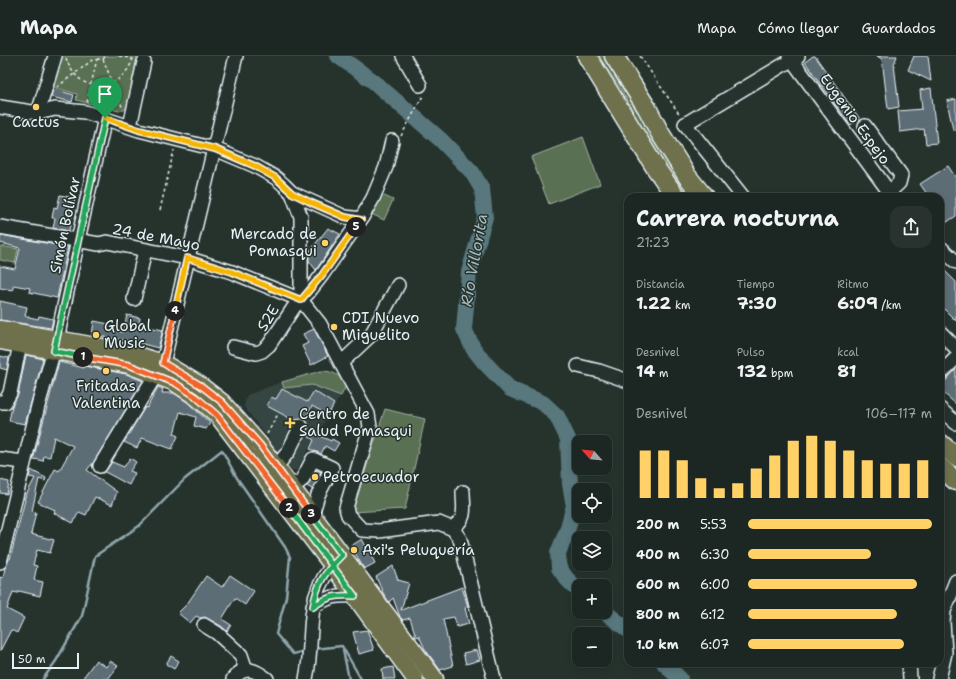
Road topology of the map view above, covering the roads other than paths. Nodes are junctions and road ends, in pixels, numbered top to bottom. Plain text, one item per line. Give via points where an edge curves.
1 (54, 56) edge
2 (236, 56) edge
3 (402, 56) edge
4 (586, 56) edge
5 (614, 56) edge
6 (793, 57) edge
7 (139, 61) road end
8 (422, 90) road end
9 (0, 107) edge
10 (38, 113) junction
11 (105, 118) junction
12 (130, 126) junction
13 (865, 126) dead end
14 (395, 141) road end
15 (215, 149) junction
16 (292, 193) junction
17 (673, 193) edge
18 (701, 193) edge
19 (740, 193) edge
20 (887, 193) edge
21 (891, 193) edge
22 (361, 220) junction
23 (0, 228) edge
24 (78, 240) junction
25 (145, 250) junction
26 (944, 251) edge
27 (187, 258) junction
28 (956, 262) edge
29 (398, 286) dead end
30 (134, 299) dead end
31 (301, 300) junction
32 (0, 329) edge
33 (944, 336) edge
34 (0, 341) edge
35 (20, 344) junction
36 (56, 345) junction
37 (233, 347) dead end
38 (956, 348) edge
39 (956, 358) edge
40 (341, 363) junction
41 (578, 366) dead end
42 (160, 369) junction
43 (944, 370) edge
44 (624, 380) edge
45 (0, 402) edge
46 (944, 412) edge
47 (956, 423) edge
48 (301, 426) dead end
49 (944, 446) edge
50 (956, 457) edge
51 (0, 459) edge
52 (24, 460) junction
53 (100, 466) dead end
54 (276, 467) junction
55 (944, 470) edge
56 (956, 481) edge
57 (293, 484) junction
58 (463, 492) dead end
59 (318, 495) junction
60 (310, 521) junction
61 (5, 522) edge
62 (451, 528) junction
63 (337, 560) junction
64 (0, 562) edge
65 (956, 581) edge
66 (355, 596) junction
67 (313, 607) junction
68 (944, 611) edge
69 (204, 625) dead end
70 (944, 638) edge
71 (944, 657) edge
72 (909, 667) edge
73 (942, 667) edge
74 (246, 670) junction
75 (234, 679) edge
76 (267, 679) edge
77 (306, 679) edge
78 (415, 679) edge
79 (435, 679) edge
80 (494, 679) edge
81 (910, 679) edge
82 (939, 679) edge

1 - 10 street
2 - 15 street
3 - 8 street
4 - 17 highway
5 - 18 highway via 687,176
6 - 19 street via 685,124
6 - 20 street, Eugenio Espejo
7 - 12 street
9 - 10 street
10 - 11 street via 55,109 85,112
11 - 12 street
11 - 24 street, Simón Bolívar
12 - 15 street
13 - 21 street via 900,173 901,181
14 - 22 street, S2E via 373,198
15 - 16 street via 255,166 276,178
15 - 27 street
16 - 22 street via 345,217
16 - 31 street via 301,217
22 - 31 street, S2E
23 - 24 street, 24 de Mayo
24 - 25 street, 24 de Mayo via 99,244 107,242
24 - 36 street, Simón Bolívar
25 - 27 street, 24 de Mayo
25 - 30 street
26 - 28 street
27 - 31 street, 24 de Mayo via 232,272
27 - 42 street
29 - 40 street via 371,335
31 - 37 street, S2E via 262,351 256,353
31 - 40 street via 320,324
32 - 36 main road
33 - 38 street
34 - 35 main road
35 - 36 main road
35 - 45 street via 10,393 5,402
36 - 42 main road via 137,355
36 - 52 street, Simón Bolívar
39 - 43 street
40 - 62 street via 368,414 370,428 346,508 348,515 362,530 379,531 440,523
41 - 44 street
42 - 53 street
42 - 54 main road via 200,385 222,402
42 - 57 main road via 217,415
46 - 47 street
48 - 54 street via 288,452
49 - 50 highway
51 - 52 street via 23,462
52 - 61 street, Simón Bolívar
54 - 57 main road
55 - 56 highway
57 - 59 street
57 - 59 street via 313,459 332,468
57 - 60 main road
58 - 62 street via 463,515 459,524
59 - 60 street
60 - 63 main road
61 - 64 street, Simón Bolívar
62 - 80 street via 460,539
63 - 66 main road
63 - 67 street via 318,585
63 - 79 main road
65 - 68 street
66 - 67 street via 325,598
66 - 78 main road
67 - 77 street
69 - 74 street via 241,655
70 - 71 street
72 - 81 street
73 - 82 street
74 - 75 street via 237,674
74 - 76 street via 256,671

